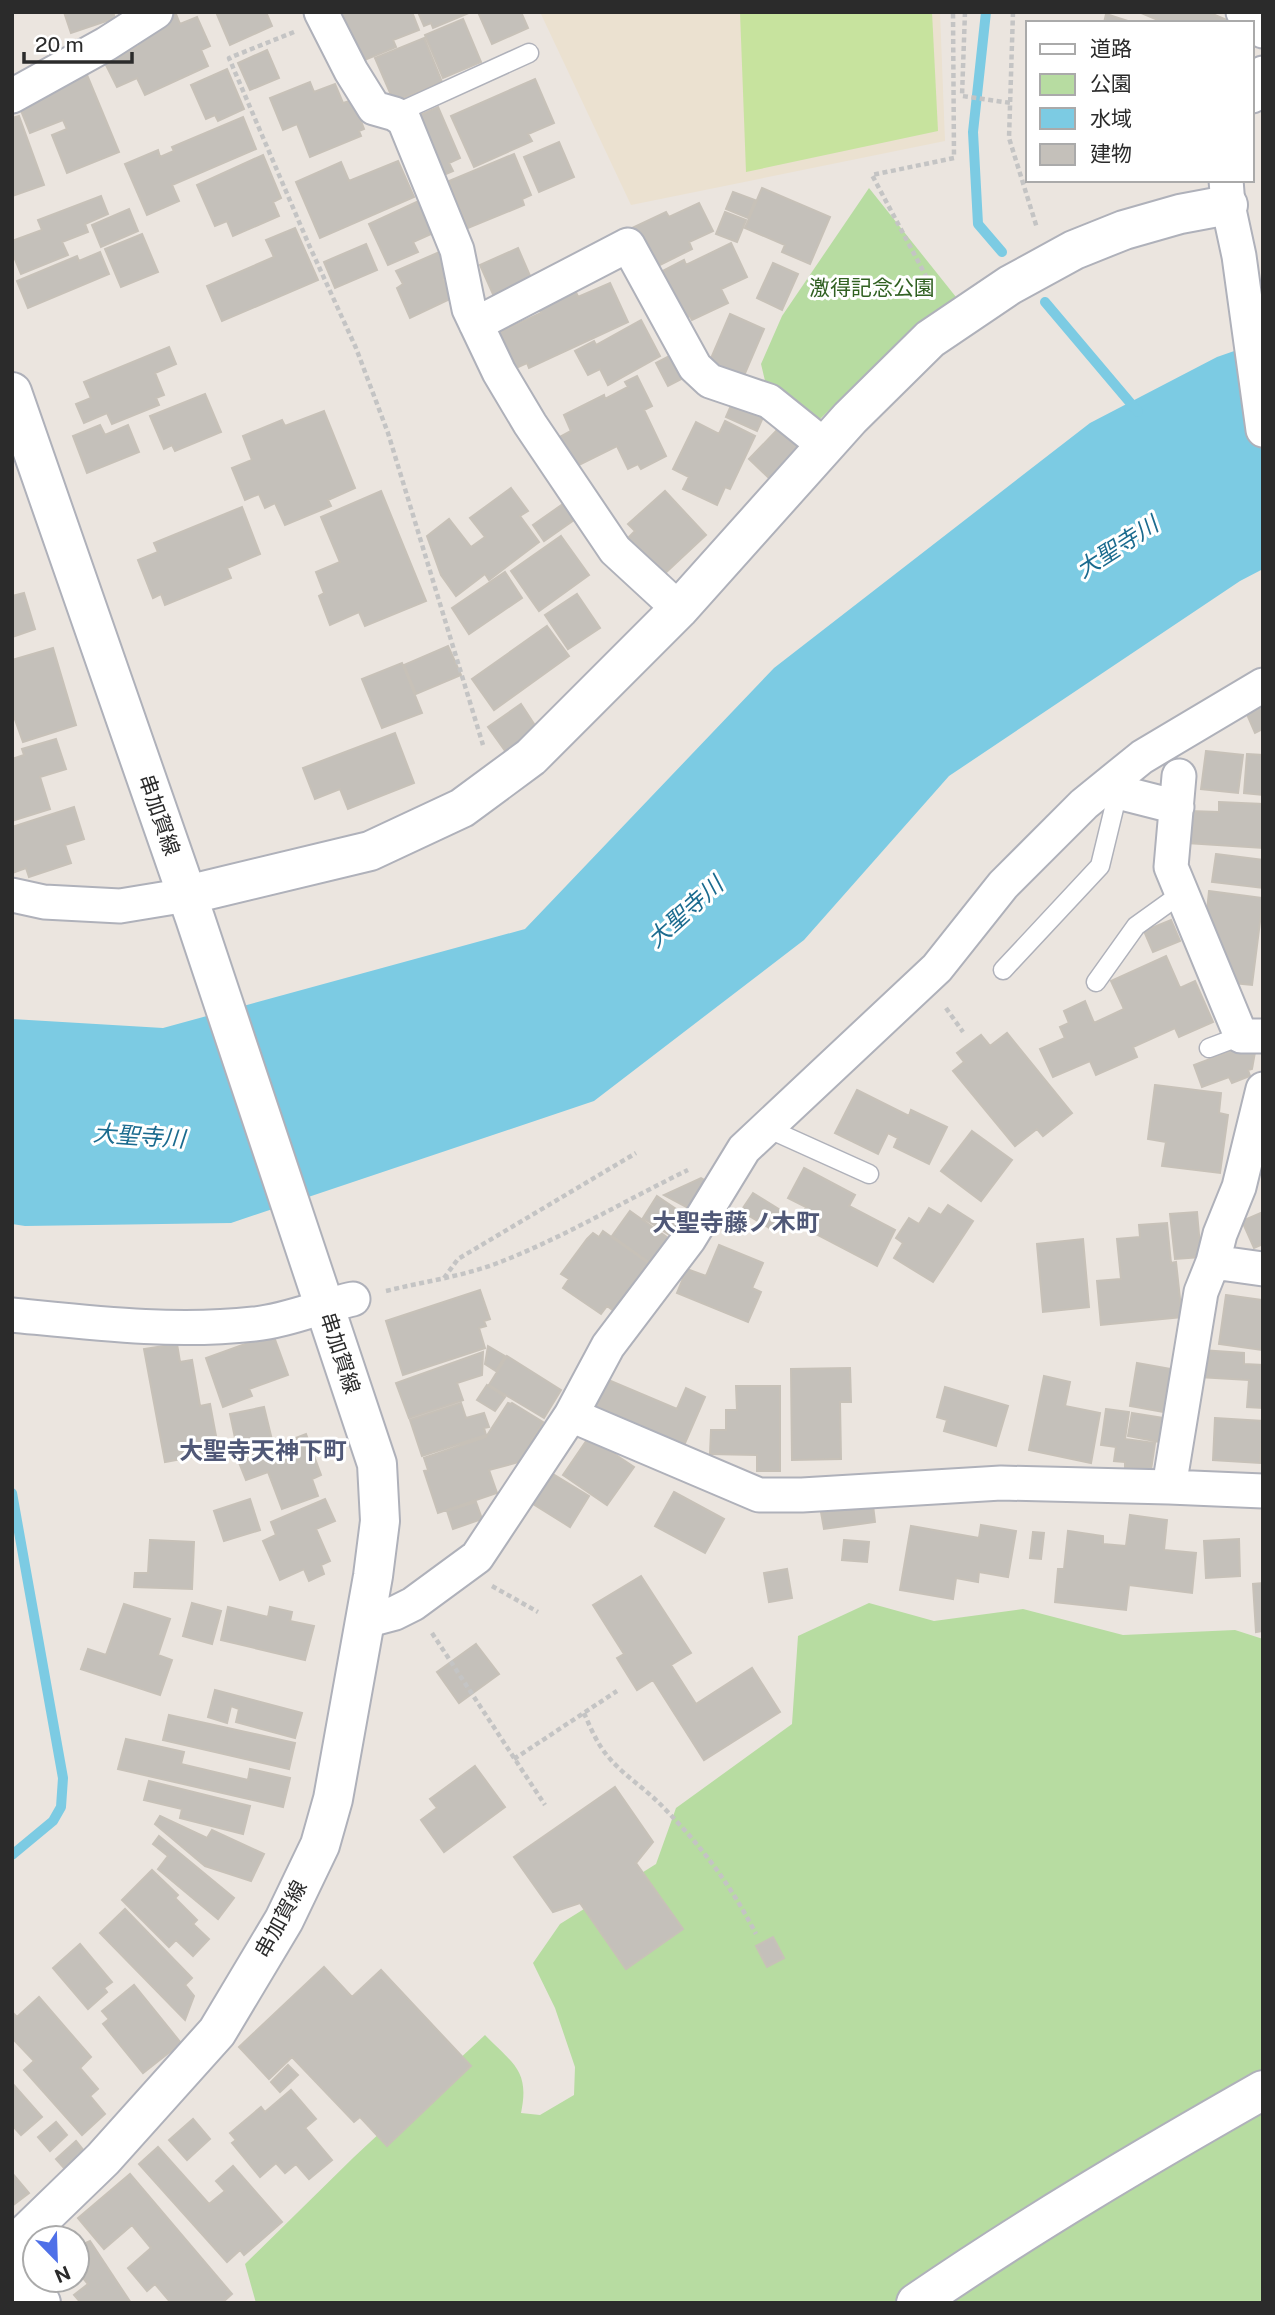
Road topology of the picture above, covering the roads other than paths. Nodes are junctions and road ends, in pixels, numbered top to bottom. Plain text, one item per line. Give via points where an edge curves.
1 (156, 12) edge
2 (323, 16) edge
3 (529, 53) dead end
4 (1263, 73) edge
5 (1254, 92) edge
6 (12, 96) edge
7 (395, 114) junction
8 (1227, 192) edge
9 (476, 324) junction
10 (12, 394) edge
11 (1263, 430) edge
12 (825, 446) junction
13 (679, 610) junction
14 (1263, 685) edge
15 (1114, 789) junction
16 (1182, 893) junction
17 (12, 895) edge
18 (191, 906) junction
19 (1003, 970) dead end
20 (1096, 982) dead end
21 (1252, 1036) edge
22 (1209, 1048) dead end
23 (1263, 1089) edge
24 (756, 1139) junction
25 (869, 1174) dead end
26 (1251, 1182) edge
27 (1213, 1262) junction
28 (1263, 1269) edge
29 (331, 1296) junction
30 (12, 1315) edge
31 (571, 1415) junction
32 (1169, 1486) junction
33 (1263, 1491) edge
34 (365, 1621) junction
35 (1263, 2090) edge
36 (12, 2247) edge
37 (12, 2273) edge
38 (41, 2303) edge
39 (916, 2303) edge

1 - 6 street
2 - 7 street via 374,108
3 - 7 lane
4 - 5 street
7 - 9 street via 404,120 445,216
8 - 11 street
8 - 12 main road via 1048,263 930,339
9 - 12 street via 628,245 695,367 710,381 769,401
9 - 13 street via 530,424 615,550
10 - 18 main road, 串加賀線
12 - 13 main road
13 - 18 main road via 531,757 462,808 370,851
14 - 15 street via 1142,757
15 - 16 street via 1178,791 1171,867
15 - 19 lane via 1100,866
15 - 24 street via 1084,804 1003,885 937,968
16 - 20 lane via 1136,926
16 - 21 street
17 - 18 street via 44,902
18 - 29 main road, 串加賀線
21 - 22 lane
23 - 26 street
24 - 25 lane
24 - 31 street via 690,1238 608,1346
26 - 27 street via 1220,1234
27 - 28 street
27 - 32 street via 1201,1292
29 - 30 street via 257,1324 190,1329
29 - 34 main road, 串加賀線 via 377,1464 380,1521
31 - 32 street via 759,1495 1001,1483
31 - 34 street via 477,1557 413,1604
32 - 33 street
34 - 36 main road, 串加賀線 via 333,1800 320,1845 284,1920 217,2032 103,2159
35 - 39 main road via 1156,2151
37 - 38 main road

